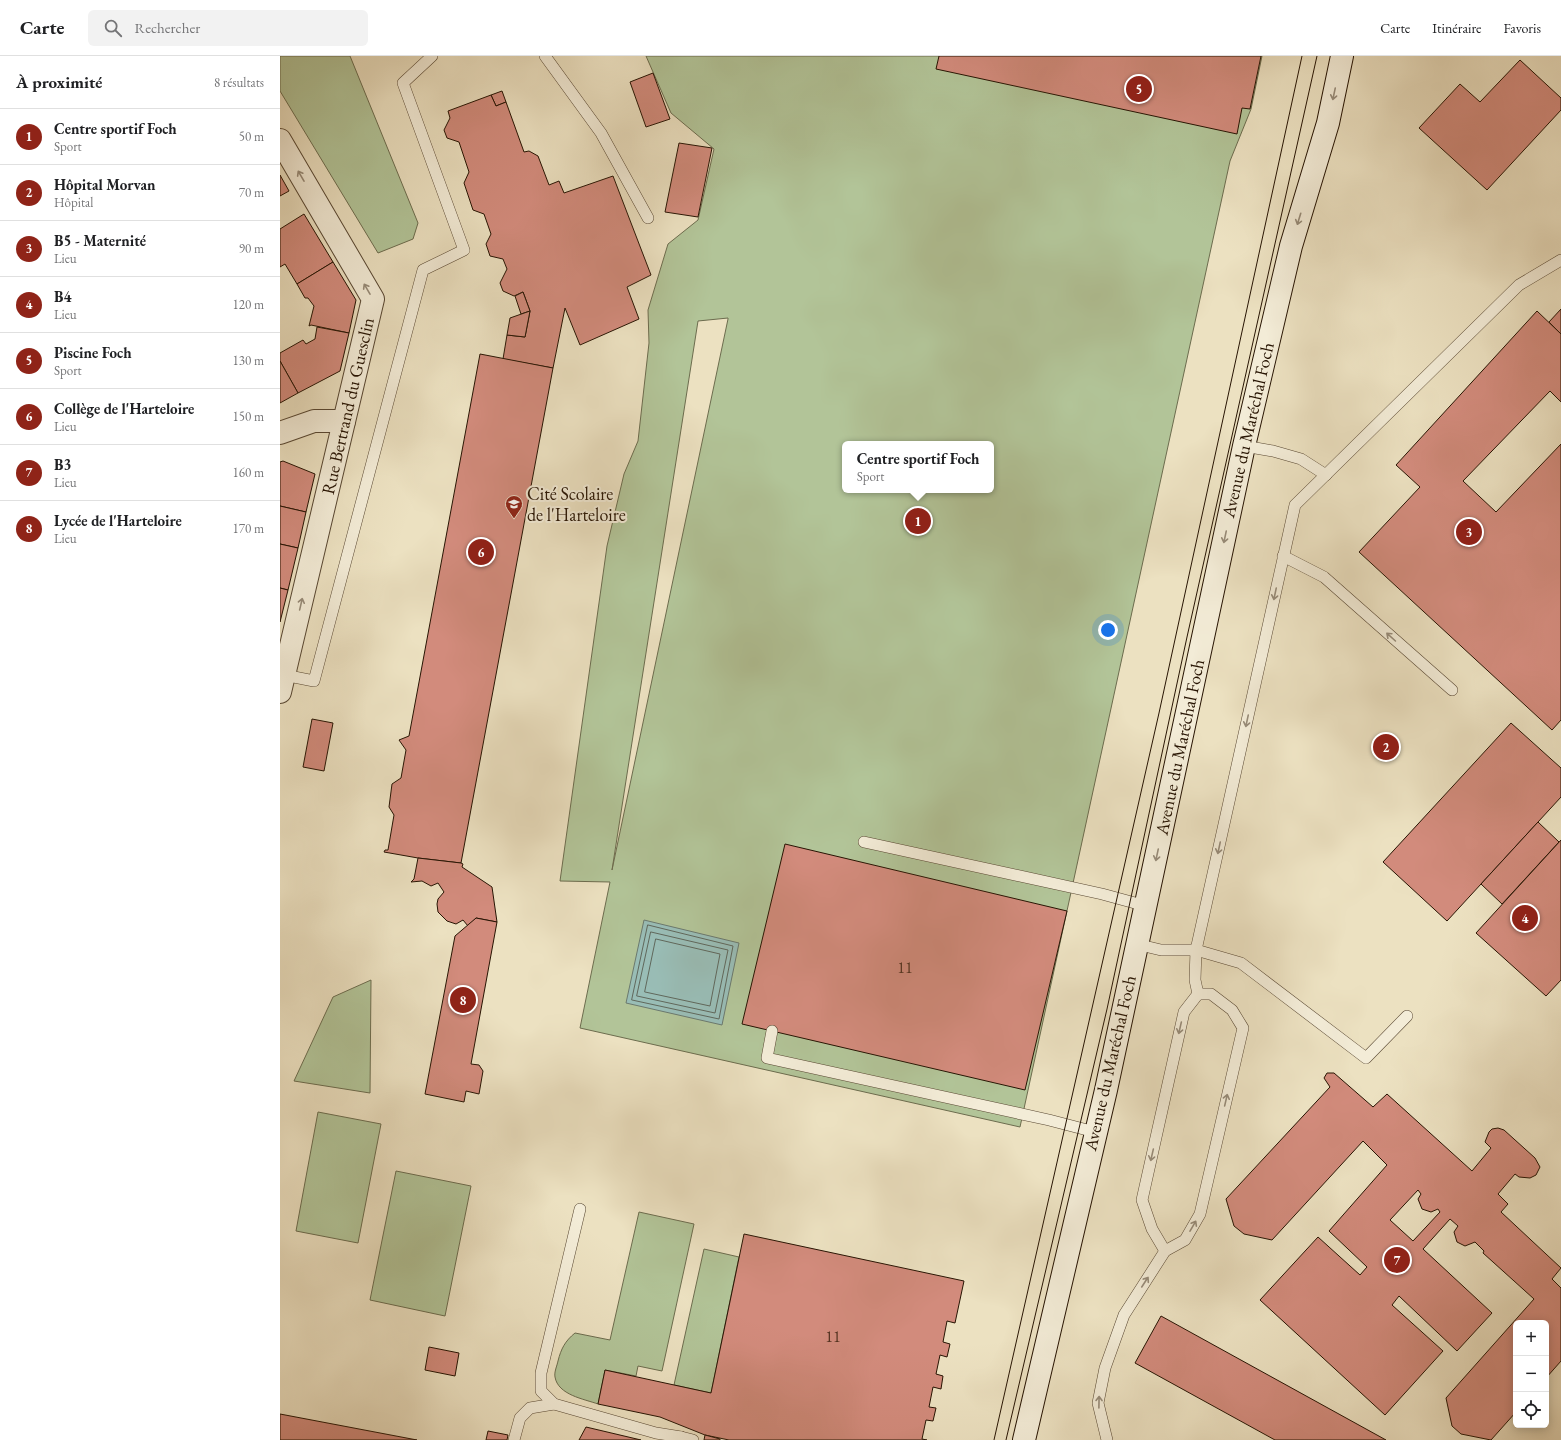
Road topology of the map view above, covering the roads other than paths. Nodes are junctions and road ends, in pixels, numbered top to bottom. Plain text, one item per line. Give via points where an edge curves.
1 (432, 56) edge
2 (545, 56) edge
3 (1342, 56) edge
4 (280, 140) edge
5 (648, 218) dead end
6 (1561, 260) edge
7 (344, 421) junction
8 (280, 433) edge
9 (1244, 446) junction
10 (1326, 475) junction
11 (1283, 556) junction
12 (282, 683) edge
13 (1452, 690) dead end
14 (864, 842) dead end
15 (1146, 906) junction
16 (1136, 944) junction
17 (1196, 950) junction
18 (1198, 994) junction
19 (1407, 1016) dead end
20 (772, 1031) dead end
21 (1095, 1132) junction
22 (580, 1209) dead end
23 (1165, 1251) junction
24 (554, 1404) junction
25 (680, 1439) edge
26 (514, 1440) edge
27 (693, 1440) edge
28 (1024, 1440) edge
29 (1107, 1440) edge

1 - 12 lane via 403,83 464,250 423,270 314,681
2 - 5 lane via 601,133
3 -> 9 main road, Avenue du Maréchal Foch via 1328,123 1291,246
7 -> 4 main road, Rue Bertrand du Guesclin via 373,299
6 - 10 lane via 1519,285
7 - 8 main road via 314,421
12 -> 7 main road, Rue Bertrand du Guesclin
9 - 10 lane via 1301,459
9 -> 15 main road, Avenue du Maréchal Foch
10 - 11 lane via 1295,505
13 -> 11 lane via 1324,577
11 -> 17 lane
14 - 15 lane
15 - 16 main road, Avenue du Maréchal Foch
16 - 17 lane via 1161,950
16 - 21 main road, Avenue du Maréchal Foch
17 - 18 lane
17 - 19 lane via 1241,963 1366,1058
18 -> 23 lane via 1184,1012 1142,1200 1152,1229
23 -> 18 lane via 1185,1240 1200,1214 1243,1028 1232,1010 1211,994
20 - 21 lane via 767,1058
21 - 28 main road, Avenue du Maréchal Foch
22 - 24 lane via 541,1373 541,1391
29 -> 23 lane via 1098,1403 1105,1368 1124,1315
24 - 25 lane
24 - 26 lane via 530,1408 520,1418
25 - 27 lane

